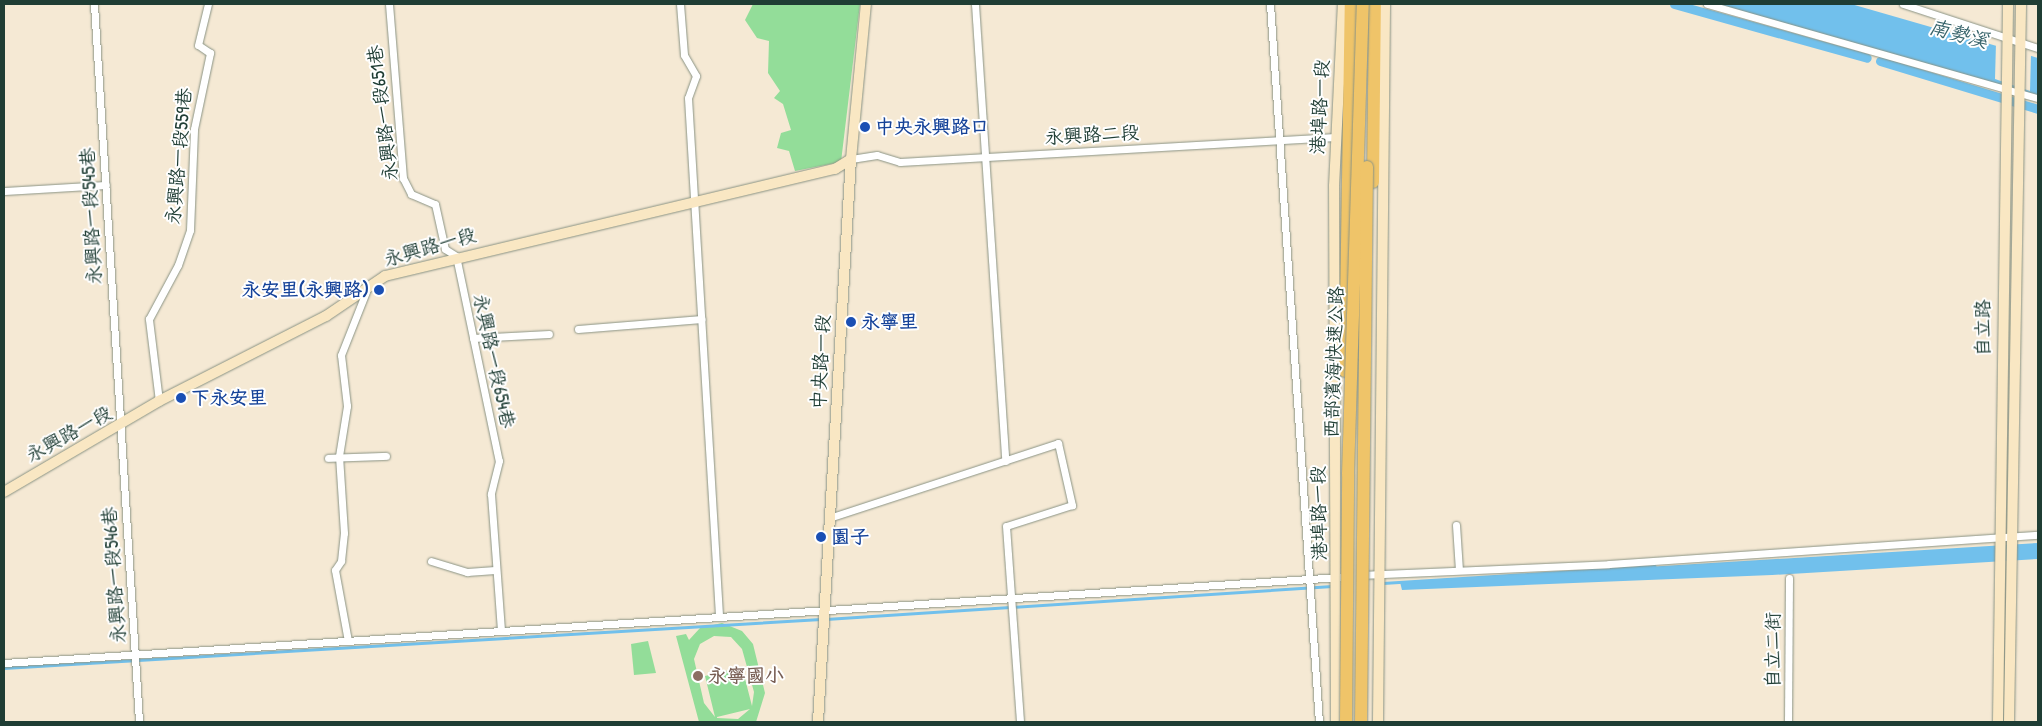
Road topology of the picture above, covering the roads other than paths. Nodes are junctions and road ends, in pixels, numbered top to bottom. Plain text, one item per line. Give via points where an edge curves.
1 (94, 4) edge
2 (208, 4) edge
3 (389, 4) edge
4 (680, 4) edge
5 (866, 4) edge
6 (975, 4) edge
7 (1270, 4) edge
8 (1343, 4) edge
9 (1351, 4) edge
10 (1362, 4) edge
11 (1370, 4) edge
12 (1375, 4) edge
13 (1385, 4) edge
14 (1707, 4) edge
15 (1903, 4) edge
16 (2008, 4) edge
17 (2022, 4) edge
18 (2008, 40) junction
19 (2021, 44) junction
20 (2038, 48) edge
21 (2006, 87) junction
22 (2019, 91) junction
23 (2038, 98) edge
24 (1336, 136) junction
25 (1278, 140) junction
26 (986, 157) junction
27 (851, 159) junction
28 (106, 185) junction
29 (4, 191) edge
30 (693, 203) junction
31 (456, 256) junction
32 (366, 292) junction
33 (702, 320) junction
34 (578, 329) dead end
35 (549, 334) dead end
36 (473, 338) junction
37 (159, 401) junction
38 (120, 427) junction
39 (339, 456) junction
40 (386, 456) dead end
41 (328, 458) dead end
42 (1005, 461) junction
43 (1348, 474) junction
44 (4, 492) edge
45 (832, 517) junction
46 (1456, 525) dead end
47 (2038, 535) edge
48 (2005, 540) junction
49 (1362, 559) junction
50 (431, 561) dead end
51 (2005, 562) junction
52 (495, 570) junction
53 (1460, 570) junction
54 (1377, 572) junction
55 (1355, 577) junction
56 (1337, 578) junction
57 (1789, 578) dead end
58 (1312, 582) junction
59 (1012, 599) junction
60 (825, 609) junction
61 (719, 615) junction
62 (501, 630) junction
63 (348, 641) junction
64 (135, 655) junction
65 (4, 663) edge
66 (139, 722) edge
67 (818, 722) edge
68 (1020, 722) edge
69 (1319, 722) edge
70 (1336, 722) edge
71 (1346, 722) edge
72 (1352, 722) edge
73 (1360, 722) edge
74 (1378, 722) edge
75 (1788, 722) edge
76 (1998, 722) edge
77 (2009, 722) edge

1 - 28 street, 永興路一段545巷
2 - 37 street, 永興路一段559巷 via 198,45 210,53 194,129 190,230 178,265 149,319
3 - 31 street, 永興路一段651巷 via 404,178 411,194 435,204 445,249
4 - 30 street via 684,55 696,76 688,98
5 - 27 street, 中央路一段
6 - 26 street
7 - 25 street
8 - 24 street, 港埠路一段
9 - 43 highway, bridge via 1344,428
10 - 43 highway, 西部濱海快速公路, bridge
10 - 55 street, 港埠路一段
11 - 49 highway, 西部濱海快速公路, bridge
12 - 49 highway, bridge via 1370,493
13 - 54 street
14 - 21 street
15 - 18 street
16 - 18 street
17 - 19 street
18 - 19 street
18 - 21 street, 自立路
19 - 20 street
19 - 22 street, 自立路
21 - 22 street
21 - 48 street, 自立路
22 - 23 street
22 - 48 street, 自立路
24 - 25 street, 永興路二段
24 - 56 street, 港埠路一段
25 - 26 street, 永興路二段
25 - 58 street
26 - 27 street, 永興路二段 via 900,162 877,155
26 - 42 street
27 - 30 street, 永興路一段 via 835,169
27 - 45 street, 中央路一段
28 - 29 street
28 - 38 street, 永興路一段545巷
30 - 31 street, 永興路一段
30 - 33 street
31 - 32 street, 永興路一段 via 385,276
31 - 36 street, 永興路一段654巷
32 - 37 street, 永興路一段
32 - 39 street via 341,355 347,406
33 - 34 street
33 - 61 street
35 - 36 street
36 - 52 street, 永興路一段654巷 via 499,461 492,494
37 - 38 street, 永興路一段
38 - 44 street, 永興路一段
38 - 64 street, 永興路一段546巷
39 - 40 street
39 - 41 street
39 - 63 street via 344,533 341,562 335,570
42 - 45 street
42 - 59 street via 1058,442 1072,505 1006,526
43 - 71 highway, 西部濱海快速公路, bridge
45 - 60 street, 中央路一段
46 - 53 street
47 - 48 street
48 - 51 street
48 - 53 street
49 - 73 highway, 西部濱海快速公路, bridge
50 - 52 street via 467,572
51 - 76 street
51 - 77 street
52 - 62 street, 永興路一段654巷
53 - 54 street
54 - 55 street
54 - 74 street
55 - 56 street
55 - 72 street, 港埠路一段
56 - 58 street
56 - 70 street, 港埠路一段
57 - 75 street, 自立二街
58 - 59 street
58 - 69 street
59 - 60 street
59 - 68 street
60 - 61 street
60 - 67 street, 中央路一段
61 - 62 street
62 - 63 street
63 - 64 street
64 - 65 street
64 - 66 street, 永興路一段546巷

